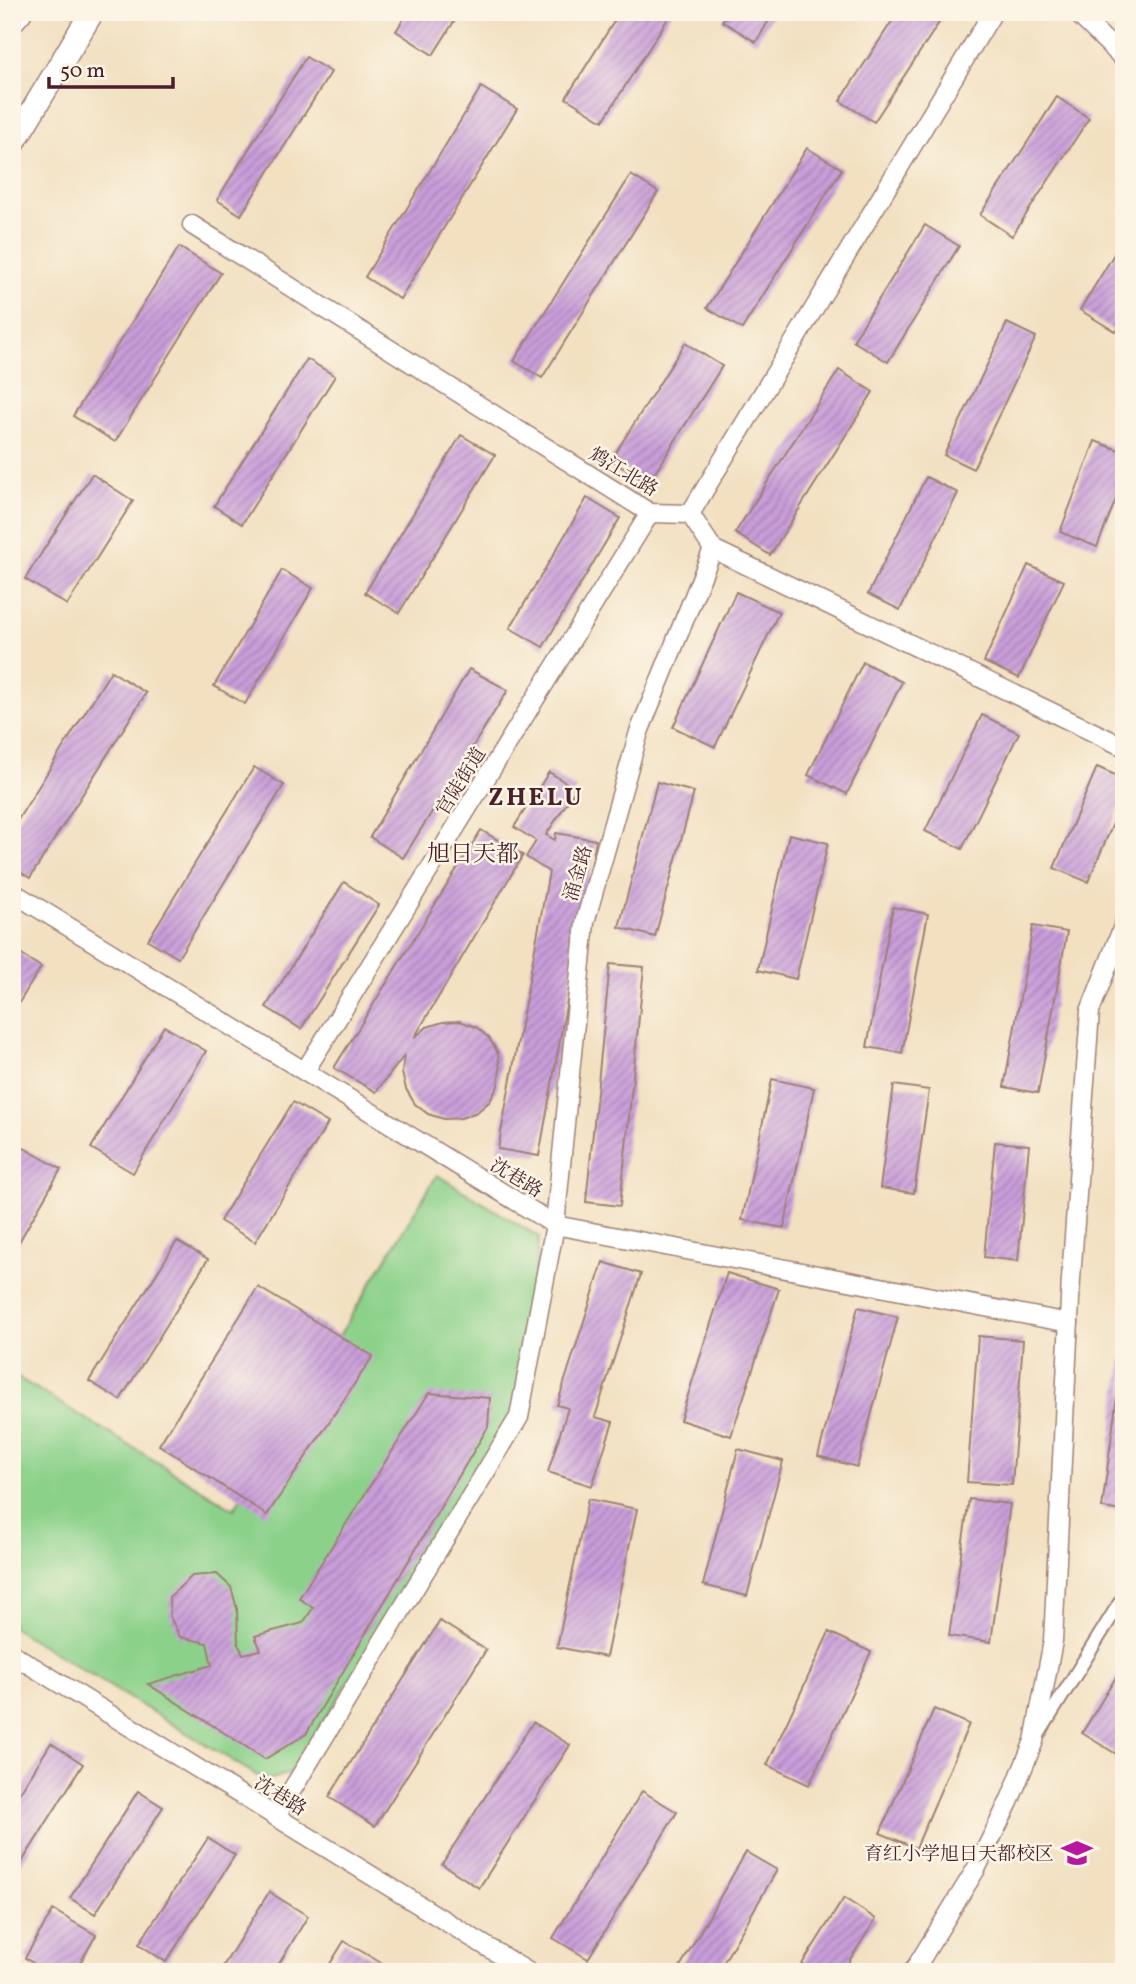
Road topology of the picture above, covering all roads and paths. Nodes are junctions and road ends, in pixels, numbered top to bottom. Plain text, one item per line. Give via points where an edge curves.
1 (20, 12) edge
2 (92, 12) edge
3 (993, 12) edge
4 (1076, 12) edge
5 (12, 21) edge
6 (1124, 59) edge
7 (12, 145) edge
8 (192, 225) dead end
9 (650, 513) junction
10 (691, 514) junction
11 (713, 549) junction
12 (1124, 747) edge
13 (12, 892) edge
14 (1124, 924) edge
15 (305, 1071) junction
16 (555, 1225) junction
17 (1069, 1323) junction
18 (1124, 1596) edge
19 (12, 1654) edge
20 (1034, 1741) junction
21 (275, 1816) junction
22 (528, 1972) edge
23 (913, 1972) edge

1 - 5 highway
2 - 7 highway
3 - 10 street
4 - 6 street
8 - 9 street, 鸩江北路
9 - 10 street, 鸩江北路
9 - 15 street, 官陡街道
10 - 11 street
11 - 12 street
11 - 16 street, 涌金路 via 639,732 585,922
13 - 15 street, 沈巷路
14 - 17 street via 1090,1011
15 - 16 street, 沈巷路
16 - 17 street, 沈巷路
16 - 21 street, 涌金路 via 519,1417
17 - 20 street via 1053,1641
18 - 20 street
19 - 21 street, 沈巷路
20 - 23 street via 976,1869
21 - 22 street, 沈巷路

